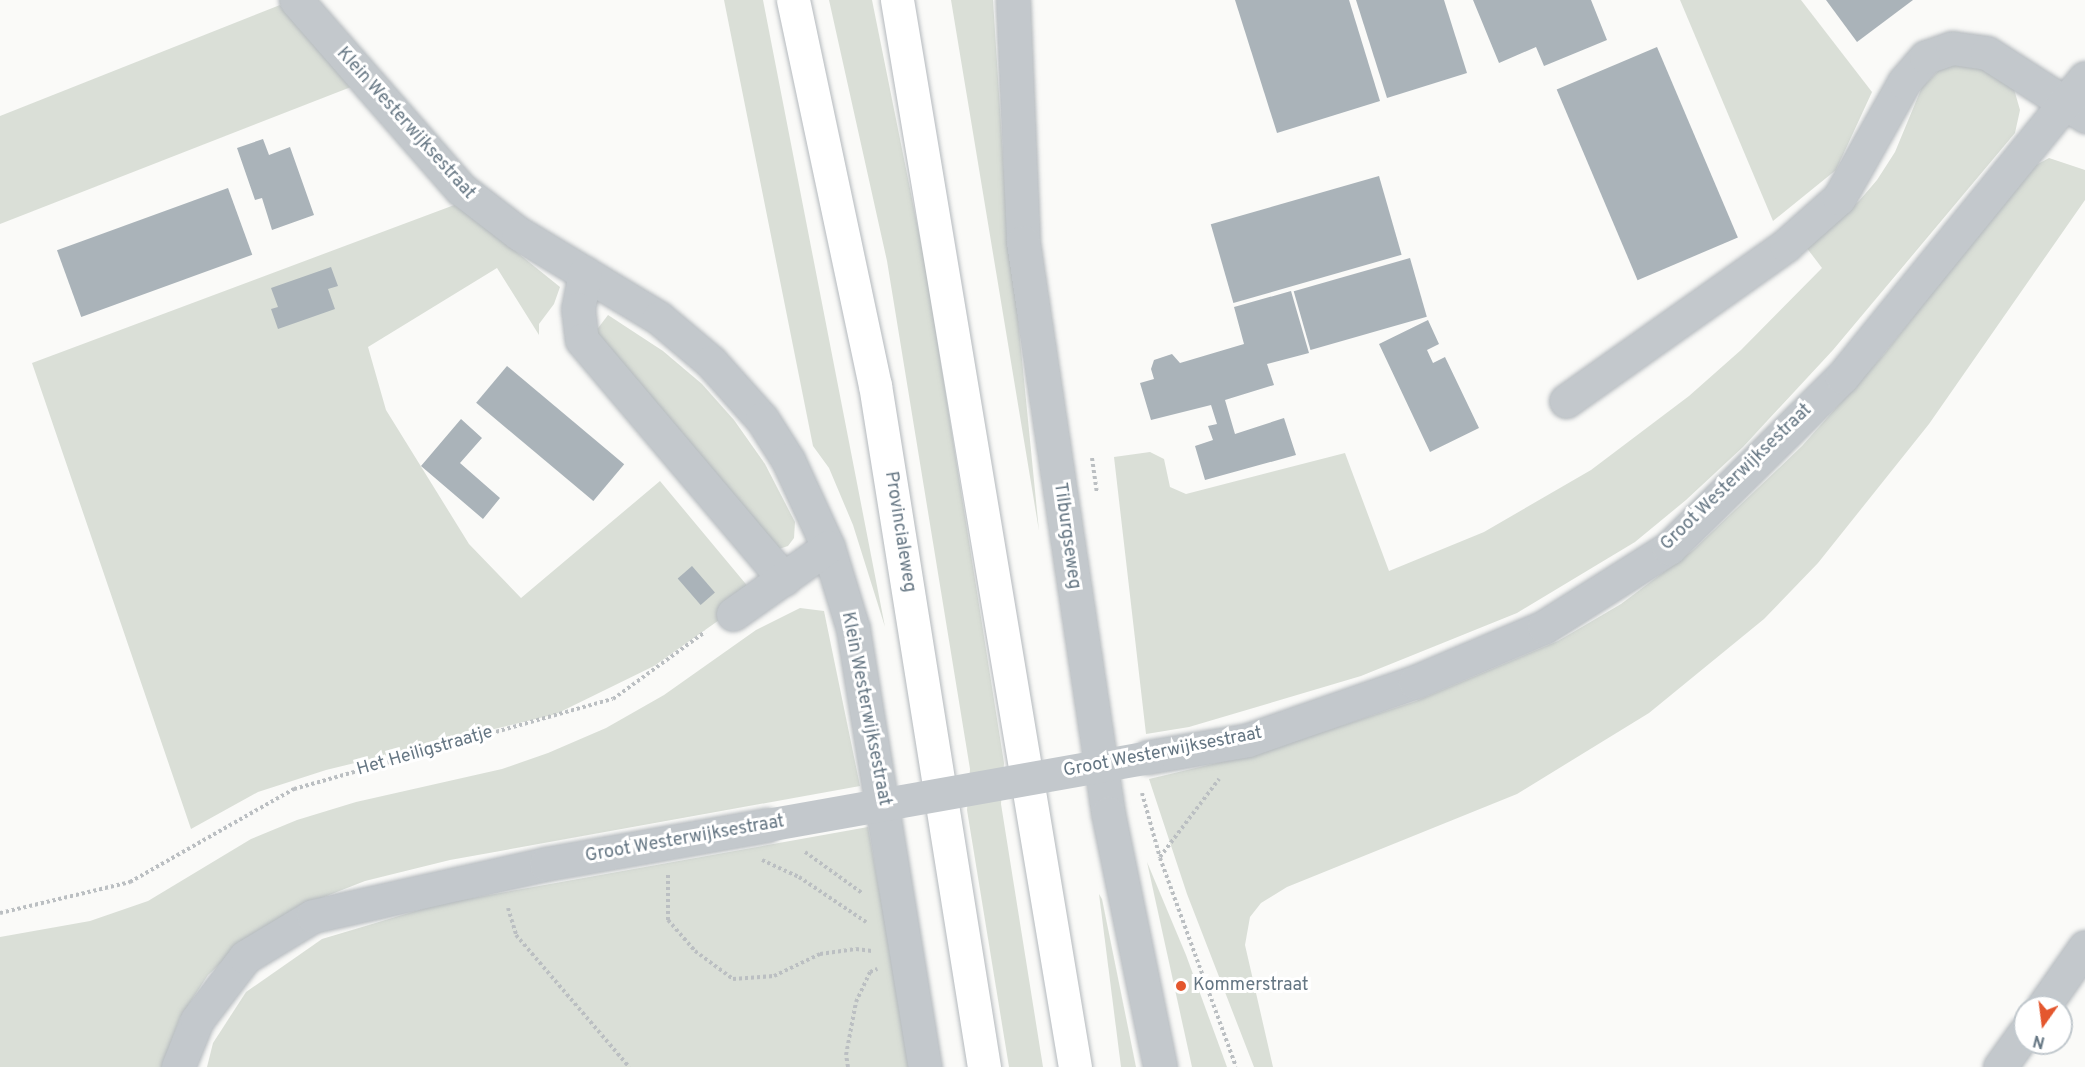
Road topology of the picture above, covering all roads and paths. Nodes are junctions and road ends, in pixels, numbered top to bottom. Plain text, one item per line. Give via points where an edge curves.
1 (296, 0) edge
2 (793, 0) edge
3 (897, 0) edge
4 (1014, 0) edge
5 (2078, 99) edge
6 (585, 273) junction
7 (1566, 401) dead end
8 (828, 548) junction
9 (784, 579) junction
10 (733, 614) joint
11 (1248, 740) junction
12 (766, 825) junction
13 (751, 862) dead end
14 (675, 873) dead end
15 (668, 874) junction
16 (497, 875) junction
17 (657, 876) dead end
18 (0, 913) edge
19 (902, 921) junction
20 (2085, 947) edge
21 (908, 957) junction
22 (2051, 995) edge
23 (2013, 1049) edge
24 (178, 1067) edge
25 (629, 1067) edge
26 (849, 1067) edge
27 (925, 1067) edge
28 (984, 1067) edge
29 (1075, 1067) edge
30 (1160, 1067) edge
31 (1236, 1067) edge
32 (2000, 1067) edge

1 - 6 street, Klein Westerwijksestraat via 461,189 488,214
2 - 28 highway, Provincialeweg via 875,385
3 - 29 highway
4 - 30 street, Tilburgseweg via 1023,242 1108,813
5 - 7 street, Groot Westerwijksestraat via 1987,53 1952,48 1926,57 1904,82 1839,198 1786,245
5 - 11 street, Groot Westerwijksestraat via 1842,377 1669,548 1544,627 1415,682
6 - 8 street, Klein Westerwijksestraat via 659,318 711,362 748,403 788,460
6 - 9 street via 578,309 582,340
8 - 9 street
8 - 19 street, Klein Westerwijksestraat via 853,629
9 - 10 street
10 - 18 path, Het Heiligstraatje via 613,699 294,789 130,882
11 - 12 street, Groot Westerwijksestraat, bridge
11 - 31 path via 1160,858
12 - 16 street, Groot Westerwijksestraat
12 - 19 path
13 - 21 path via 762,860 799,877
14 - 15 path
15 - 17 path
15 - 21 path via 668,920 695,951 734,979 774,976 820,954 856,949
16 - 24 street, Groot Westerwijksestraat via 313,916 293,928 245,957 197,1020
16 - 25 path via 516,934
19 - 21 street, Klein Westerwijksestraat
20 - 22 street
21 - 26 path via 870,972 856,1002 846,1055
21 - 27 street, Klein Westerwijksestraat
23 - 32 street

